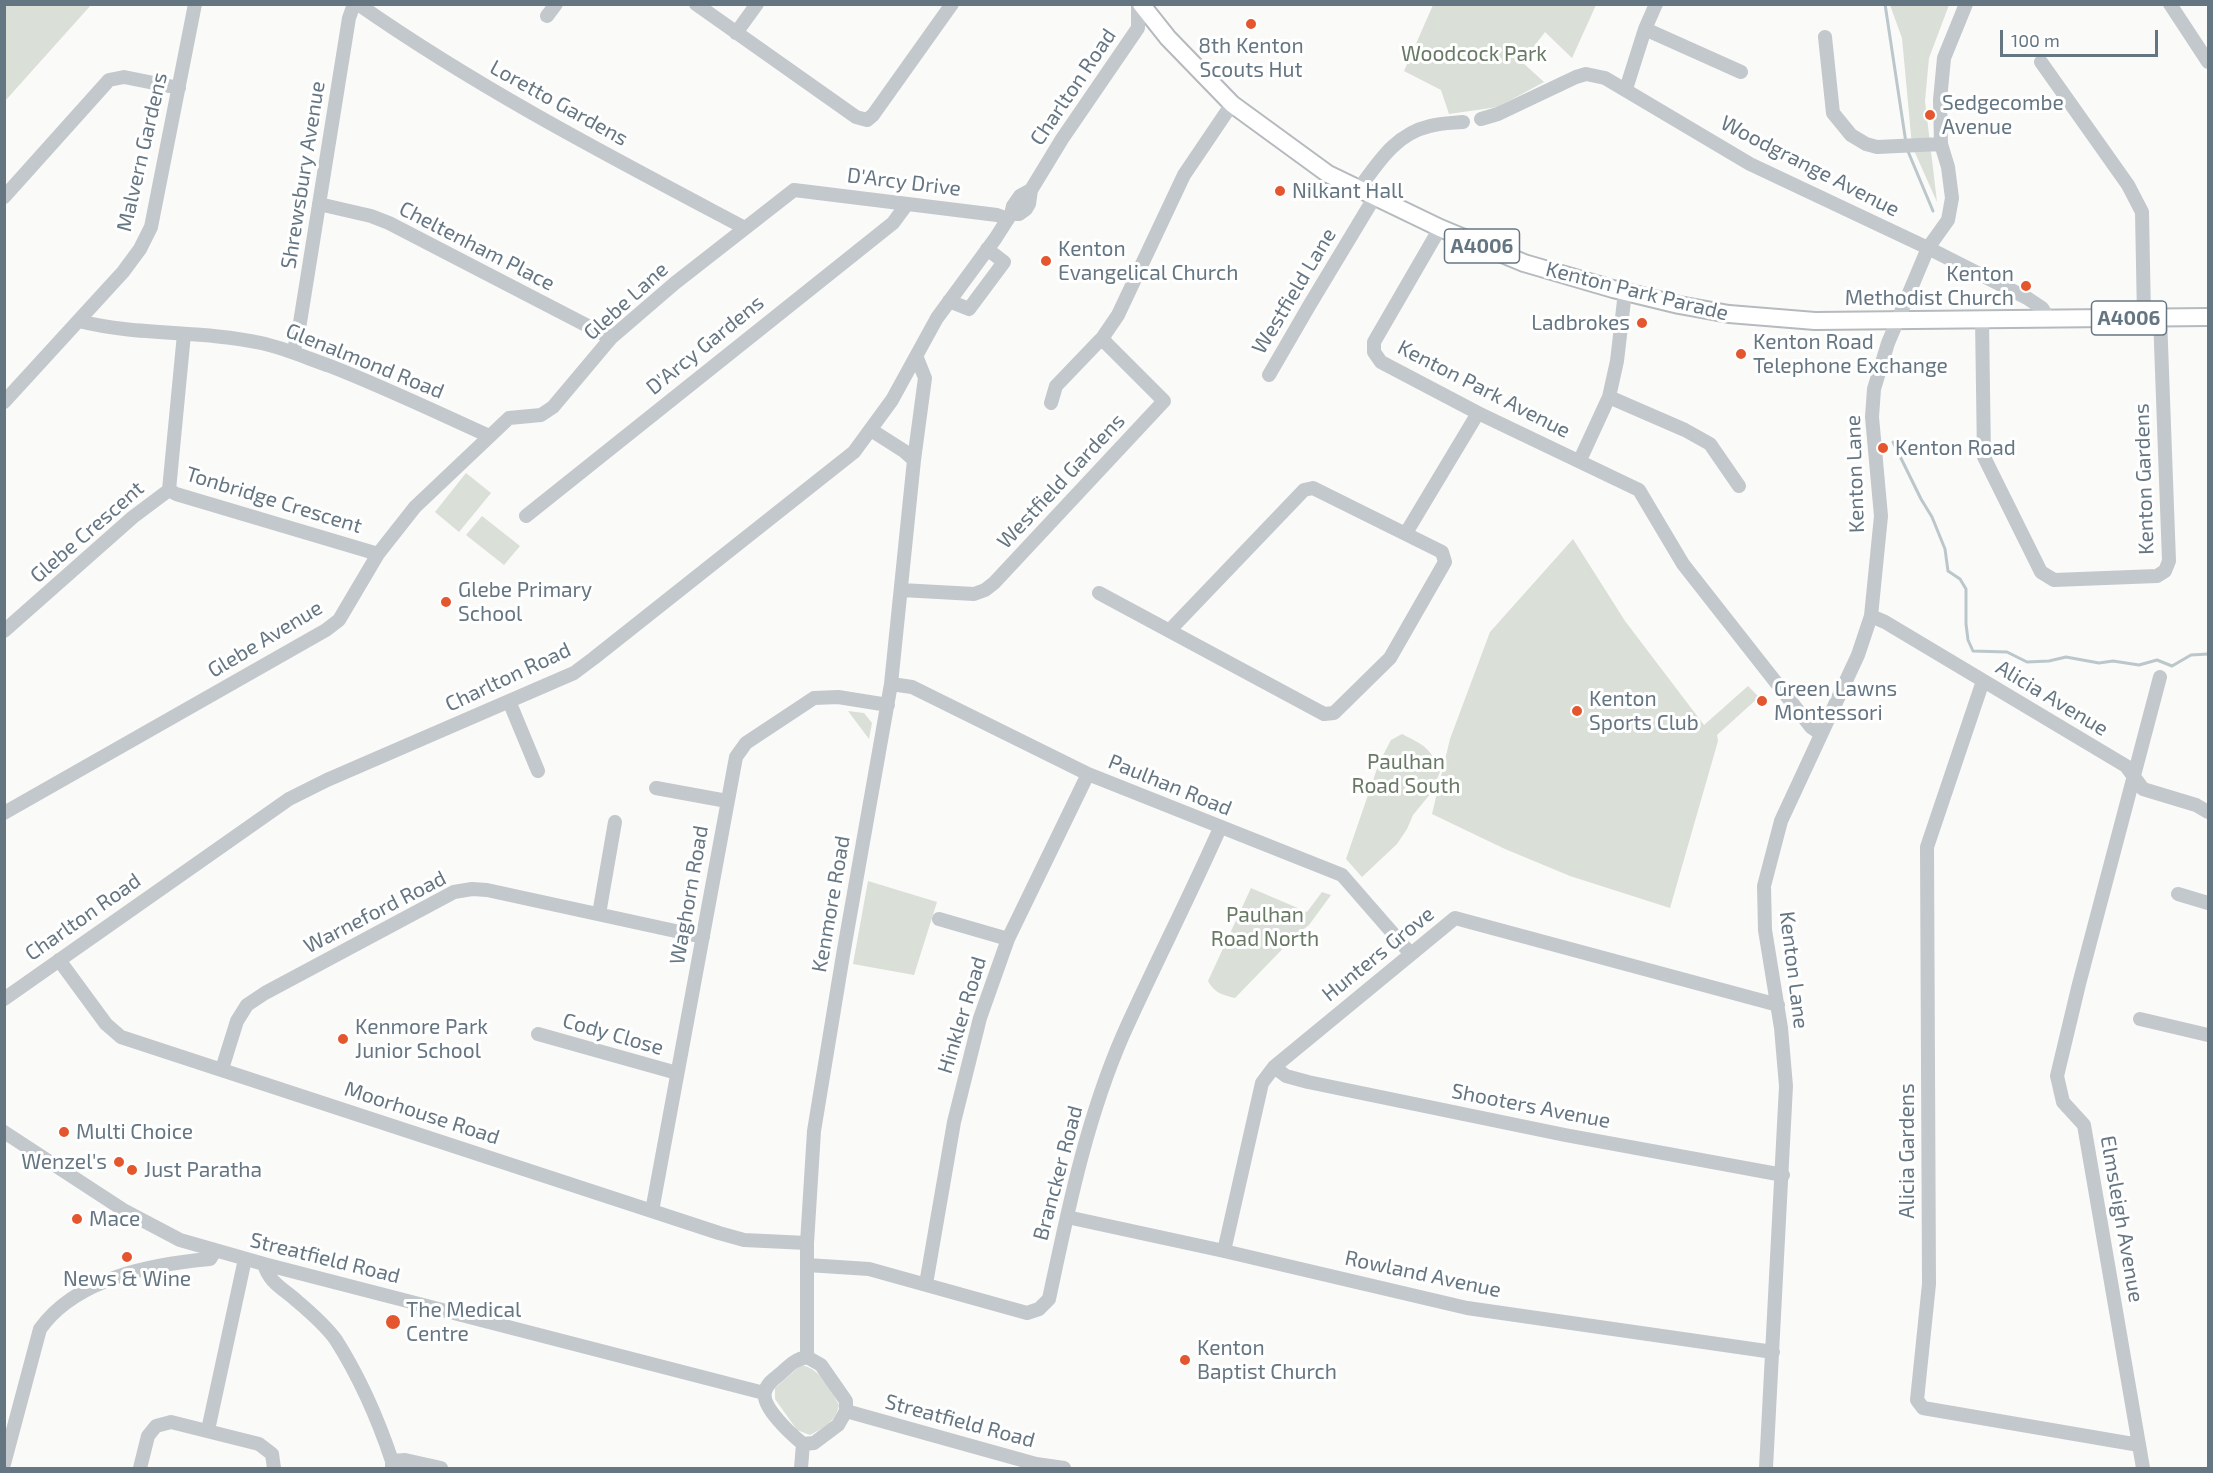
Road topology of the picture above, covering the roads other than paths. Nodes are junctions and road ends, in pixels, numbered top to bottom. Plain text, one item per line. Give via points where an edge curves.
1 (195, 4) edge
2 (354, 4) edge
3 (358, 4) edge
4 (556, 4) edge
5 (696, 4) edge
6 (757, 4) edge
7 (952, 4) edge
8 (1139, 4) edge
9 (1656, 4) edge
10 (1966, 4) edge
11 (2170, 4) edge
12 (547, 16) dead end
13 (1645, 29) junction
14 (736, 33) junction
15 (1824, 37) dead end
16 (2208, 62) edge
17 (2041, 63) dead end
18 (1741, 72) dead end
19 (179, 88) junction
20 (1626, 89) junction
21 (1232, 104) junction
22 (1481, 119) dead end
23 (1463, 122) dead end
24 (1941, 144) junction
25 (794, 190) joint
26 (1358, 190) junction
27 (4, 196) edge
28 (1374, 198) junction
29 (320, 204) junction
30 (907, 204) junction
31 (1010, 217) junction
32 (745, 228) junction
33 (1440, 228) junction
34 (1928, 248) junction
35 (987, 249) junction
36 (1625, 292) junction
37 (949, 301) junction
38 (2208, 316) edge
39 (2152, 317) junction
40 (2049, 319) junction
41 (1982, 320) junction
42 (79, 321) junction
43 (1896, 322) junction
44 (184, 334) junction
45 (1103, 337) junction
46 (611, 338) junction
47 (293, 352) junction
48 (917, 358) junction
49 (1269, 375) dead end
50 (1609, 398) junction
51 (4, 402) edge
52 (1051, 403) dead end
53 (1478, 413) junction
54 (871, 430) junction
55 (489, 436) junction
56 (914, 460) junction
57 (1580, 460) junction
58 (1739, 486) dead end
59 (169, 490) junction
60 (526, 516) dead end
61 (1406, 533) junction
62 (378, 554) junction
63 (901, 590) junction
64 (1099, 593) dead end
65 (1871, 616) junction
66 (4, 631) edge
67 (1169, 631) junction
68 (2160, 677) dead end
69 (1983, 681) junction
70 (891, 684) junction
71 (509, 701) junction
72 (888, 705) junction
73 (1821, 734) junction
74 (538, 771) dead end
75 (1088, 774) junction
76 (2133, 776) junction
77 (656, 788) dead end
78 (727, 801) junction
79 (2208, 812) edge
80 (4, 813) edge
81 (615, 822) dead end
82 (1220, 828) junction
83 (2178, 894) dead end
84 (2208, 903) edge
85 (599, 914) junction
86 (939, 918) dead end
87 (703, 937) junction
88 (1008, 939) junction
89 (1410, 953) junction
90 (59, 960) junction
91 (4, 999) edge
92 (1778, 1005) junction
93 (2140, 1020) dead end
94 (538, 1034) dead end
95 (2208, 1035) edge
96 (1274, 1067) junction
97 (222, 1070) junction
98 (677, 1073) junction
99 (4, 1132) edge
100 (1783, 1175) junction
101 (652, 1211) junction
102 (1066, 1217) junction
103 (180, 1240) junction
104 (807, 1243) junction
105 (215, 1251) junction
106 (1224, 1251) junction
107 (245, 1259) junction
108 (171, 1262) junction
109 (264, 1264) junction
110 (807, 1265) junction
111 (309, 1276) junction
112 (926, 1284) junction
113 (297, 1301) junction
114 (1773, 1352) junction
115 (807, 1357) junction
116 (764, 1393) junction
117 (846, 1411) junction
118 (208, 1430) junction
119 (803, 1444) junction
120 (2139, 1445) junction
121 (4, 1464) edge
122 (392, 1465) edge
123 (1036, 1466) edge
124 (140, 1468) edge
125 (274, 1468) edge
126 (441, 1468) edge
127 (801, 1468) edge
128 (1064, 1468) edge
129 (1766, 1468) edge
130 (2142, 1468) edge

1 - 19 street, Malvern Gardens
2 - 29 street, Shrewsbury Avenue
3 - 32 street, Loretto Gardens via 417,45 553,127
4 - 12 street
5 - 14 street
6 - 14 street
7 - 14 street via 867,120 856,117
8 - 21 main road, Kenton Park Parade / A4006
8 - 31 street, Charlton Road via 1138,28 1030,190 1013,206
9 - 13 street
10 - 24 street, Kenton Lane via 1944,58
11 - 16 street
13 - 18 street
13 - 20 street
15 - 24 street via 1831,104 1839,123 1851,135 1877,147
17 - 39 street via 2128,185 2142,212
19 - 27 street via 124,77 108,80
19 - 42 street, Malvern Gardens via 151,227 129,264
20 - 22 street, Woodgrange Avenue via 1586,74
20 - 34 street, Woodgrange Avenue via 1750,164
21 - 26 main road, Kenton Park Parade / A4006 via 1305,159
21 - 45 street via 1184,175 1118,315
23 - 26 street via 1430,126 1395,142
24 - 34 street, Kenton Lane via 1952,198 1948,220
25 - 30 street, D'Arcy Drive
25 - 32 street, Glebe Lane
26 - 28 main road, Kenton Park Parade / A4006
28 - 33 main road, Kenton Park Parade / A4006
28 - 49 street, Westfield Lane
29 - 46 street, Cheltenham Place via 389,223
29 - 47 street, Shrewsbury Avenue
30 - 31 street, D'Arcy Drive
30 - 60 street, D'Arcy Gardens via 893,223
31 - 35 street, Charlton Road
32 - 46 street, Glebe Lane
33 - 36 main road, Kenton Park Parade / A4006 via 1524,263
33 - 53 street, Kenton Park Avenue via 1374,342 1374,352 1381,362
34 - 40 street, Woodgrange Avenue via 2027,298 2042,308
34 - 43 street, Kenton Lane
35 - 37 street, Charlton Road
35 - 37 street via 1004,262 969,309
36 - 43 main road, Kenton Park Parade / A4006 via 1739,315
36 - 50 street, Kenton Park Avenue
37 - 48 street, Charlton Road
38 - 39 main road, A4006
39 - 40 main road, A4006
39 - 41 street, Kenton Gardens via 2169,561 2165,571 2157,576 2054,580 2041,572 1984,457
40 - 41 main road, A4006
41 - 43 main road, A4006
42 - 44 street, Glenalmond Road via 107,328
42 - 51 street, Malvern Gardens
43 - 65 street, Kenton Lane via 1874,388 1872,417 1881,516
44 - 47 street, Glenalmond Road via 260,343
44 - 59 street, Tonbridge Crescent
45 - 52 street via 1056,386
45 - 63 street, Westfield Gardens via 1164,401 985,590 974,594
46 - 55 street, Glebe Lane via 552,407 541,414 509,418
47 - 55 street, Glenalmond Road
48 - 54 street, Charlton Road
48 - 56 street, Kenmore Road via 925,378
50 - 57 street, Kenton Park Avenue
50 - 58 street via 1710,444
53 - 57 street, Kenton Park Avenue
53 - 61 street
54 - 56 street
54 - 71 street, Charlton Road via 854,452 574,673
55 - 62 street, Glebe Avenue via 415,507
56 - 63 street, Kenmore Road
57 - 73 street via 1639,489 1683,564 1811,727
59 - 62 street, Tonbridge Crescent
59 - 66 street, Glebe Crescent
61 - 67 street via 1313,488 1304,490
61 - 67 street via 1442,552 1445,562 1390,658 1334,713 1324,714
62 - 80 street, Glebe Avenue via 339,620 326,630
63 - 70 street, Kenmore Road
64 - 67 street
65 - 69 street, Alicia Avenue
65 - 73 street, Kenton Lane via 1858,655
68 - 76 street, Elmsleigh Avenue
69 - 76 street, Alicia Avenue via 2126,766
69 - 120 street, Alicia Gardens via 1927,847 1929,1284 1917,1400 1923,1408
70 - 72 street, Kenmore Road
70 - 75 street, Paulhan Road via 912,687
71 - 74 street
71 - 90 street, Charlton Road via 289,799
72 - 78 street, Waghorn Road via 838,697 814,698 746,743 736,757
72 - 104 street, Kenmore Road via 819,1093
73 - 92 street, Kenton Lane via 1780,822 1764,886 1765,930
75 - 82 street, Paulhan Road
75 - 88 street, Hinkler Road
76 - 79 street, Alicia Avenue via 2143,789
76 - 120 street, Elmsleigh Avenue via 2057,1076 2063,1102 2084,1125
77 - 78 street
78 - 87 street, Waghorn Road
81 - 85 street
82 - 89 street, Paulhan Road via 1342,875
82 - 102 street, Brancker Road via 1123,1035 1086,1139
83 - 84 street
85 - 87 street, Warneford Road
85 - 97 street, Warneford Road via 487,890 454,892 247,1005 237,1021
86 - 88 street
87 - 98 street, Waghorn Road
88 - 112 street, Hinkler Road via 966,1070
89 - 92 street, Hunters Grove via 1455,918
89 - 96 street, Hunters Grove
90 - 91 street, Charlton Road
90 - 97 street, Moorhouse Road via 106,1024 121,1037
92 - 100 street, Kenton Lane via 1786,1086
93 - 95 street
94 - 98 street, Cody Close
96 - 100 street, Shooters Avenue via 1286,1076 1308,1082 1564,1136
96 - 106 street, Hunters Grove via 1262,1083
97 - 101 street, Moorhouse Road
98 - 101 street, Waghorn Road
99 - 103 street, Streatfield Road via 125,1211
100 - 114 street, Kenton Lane
101 - 104 street, Moorhouse Road via 744,1240
102 - 106 street, Rowland Avenue
102 - 112 street, Brancker Road via 1049,1299 1040,1309 1027,1313
103 - 105 street, Streatfield Road
103 - 108 street
104 - 110 street, Kenmore Road
105 - 107 street, Streatfield Road
105 - 108 street via 210,1259
106 - 114 street, Rowland Avenue via 1467,1308
107 - 109 street, Streatfield Road
107 - 118 street
108 - 121 street via 107,1281 50,1315 40,1329
109 - 111 street, Streatfield Road
109 - 113 street via 272,1281
110 - 112 street, Brancker Road via 869,1269
110 - 115 street, Kenmore Road
111 - 113 street
111 - 116 street, Streatfield Road
113 - 122 street via 335,1339 375,1412
114 - 129 street, Kenton Lane
115 - 116 street via 797,1359 770,1382
115 - 117 street via 820,1365 846,1401
116 - 119 street via 766,1402
117 - 119 street via 838,1425 814,1443
117 - 123 street, Streatfield Road
118 - 124 street via 171,1422 156,1426 148,1436
118 - 125 street via 260,1444 272,1454
119 - 127 street
120 - 130 street, Elmsleigh Avenue
122 - 126 street via 405,1460
123 - 128 street, Streatfield Road

